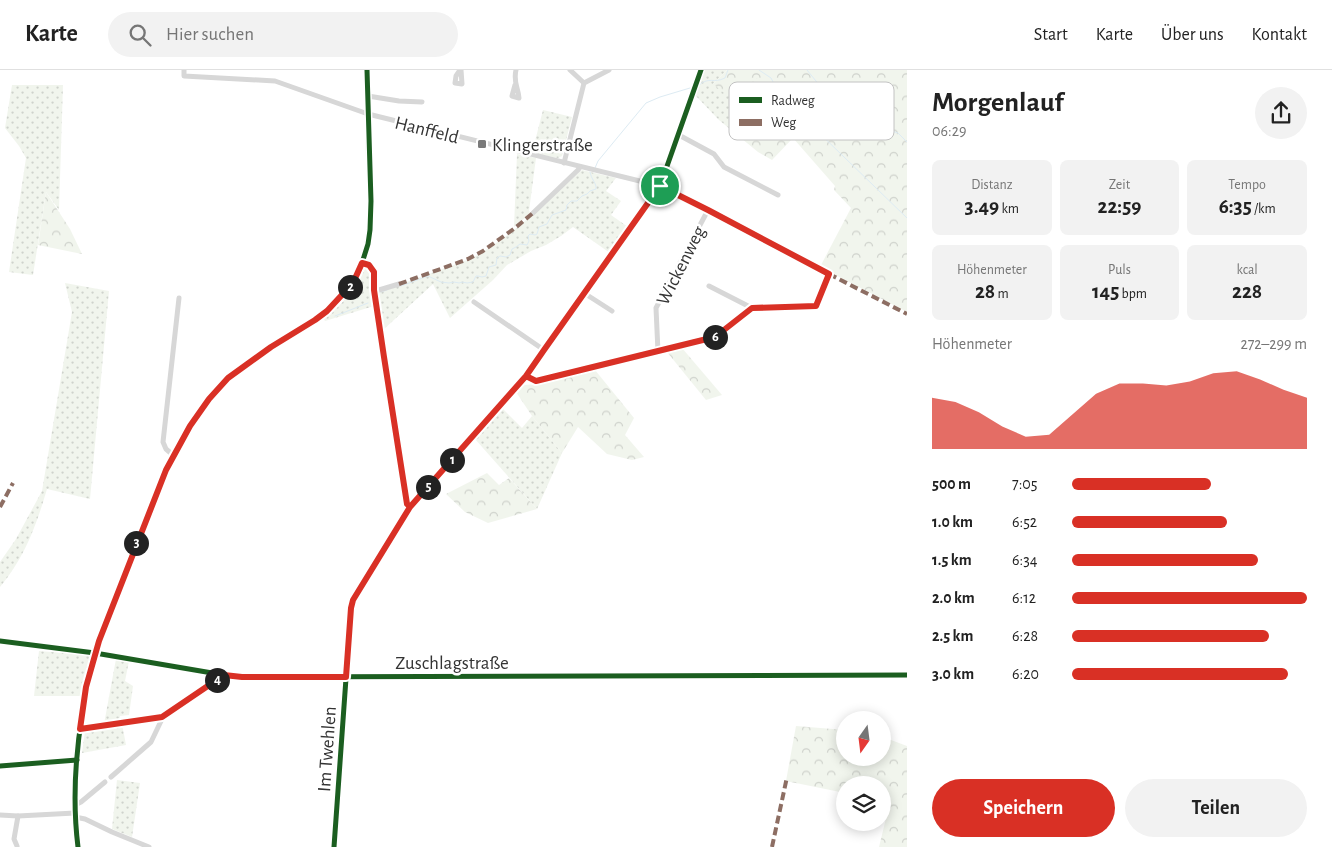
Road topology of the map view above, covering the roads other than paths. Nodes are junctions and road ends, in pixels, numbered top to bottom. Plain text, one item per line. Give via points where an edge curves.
1 (367, 70) edge
2 (516, 70) edge
3 (570, 70) edge
4 (609, 70) edge
5 (701, 70) edge
6 (184, 73) edge
7 (584, 83) junction
8 (515, 85) dead end
9 (368, 96) junction
10 (422, 102) dead end
11 (368, 114) junction
12 (678, 134) junction
13 (564, 163) junction
14 (580, 167) junction
15 (660, 186) junction
16 (778, 195) dead end
17 (708, 210) junction
18 (533, 213) dead end
19 (362, 263) junction
20 (399, 284) dead end
21 (709, 286) dead end
22 (374, 290) junction
23 (584, 293) junction
24 (179, 298) dead end
25 (474, 302) dead end
26 (752, 308) junction
27 (612, 311) dead end
28 (544, 350) junction
29 (658, 352) junction
30 (526, 376) junction
31 (173, 455) junction
32 (410, 507) junction
33 (0, 641) edge
34 (95, 653) junction
35 (224, 675) junction
36 (907, 675) edge
37 (346, 677) junction
38 (162, 717) junction
39 (80, 729) junction
40 (77, 760) junction
41 (0, 766) edge
42 (111, 777) dead end
43 (105, 782) dead end
44 (75, 805) junction
45 (0, 815) edge
46 (75, 815) junction
47 (18, 816) junction
48 (17, 846) dead end
49 (78, 847) edge
50 (149, 847) edge
51 (334, 847) edge

1 - 9 street
2 - 8 street
3 - 7 street
4 - 7 street
5 - 12 street, Im Twehlen
6 - 11 street, Hanffeld via 275,81
7 - 13 street
9 - 10 street via 399,102
9 - 11 street
11 - 13 street, Hanffeld
11 - 19 street via 370,230
12 - 15 street, Im Twehlen
12 - 16 street via 714,154 724,167
13 - 14 street, Hanffeld
14 - 15 street, Hanffeld
14 - 18 street
15 - 17 street, Hanffeld
15 - 23 street, Im Twehlen
17 - 26 street, Hanffeld via 829,274 816,306
17 - 29 street, Wickenweg via 656,308
19 - 22 street via 369,265 374,272
19 - 31 street via 353,283 327,311 228,378 209,399
20 - 22 street
21 - 26 street
22 - 32 street
23 - 27 street
23 - 28 street, Im Twehlen
24 - 31 street via 163,442
25 - 28 street
26 - 29 street via 715,337
28 - 30 street, Im Twehlen
29 - 30 street via 536,381
30 - 32 street, Im Twehlen
31 - 34 street
32 - 37 street, Im Twehlen via 353,600
33 - 34 street, Zuschlagstraße
34 - 35 street, Zuschlagstraße
34 - 39 street
35 - 37 street, Zuschlagstraße
35 - 38 street
36 - 37 street, Zuschlagstraße
37 - 51 street, Im Twehlen
38 - 39 street
38 - 42 street via 150,742
39 - 40 street
40 - 41 street
40 - 44 street
43 - 44 street
44 - 46 street
45 - 47 street
46 - 47 street
46 - 49 street
46 - 50 street
47 - 48 street via 14,839

